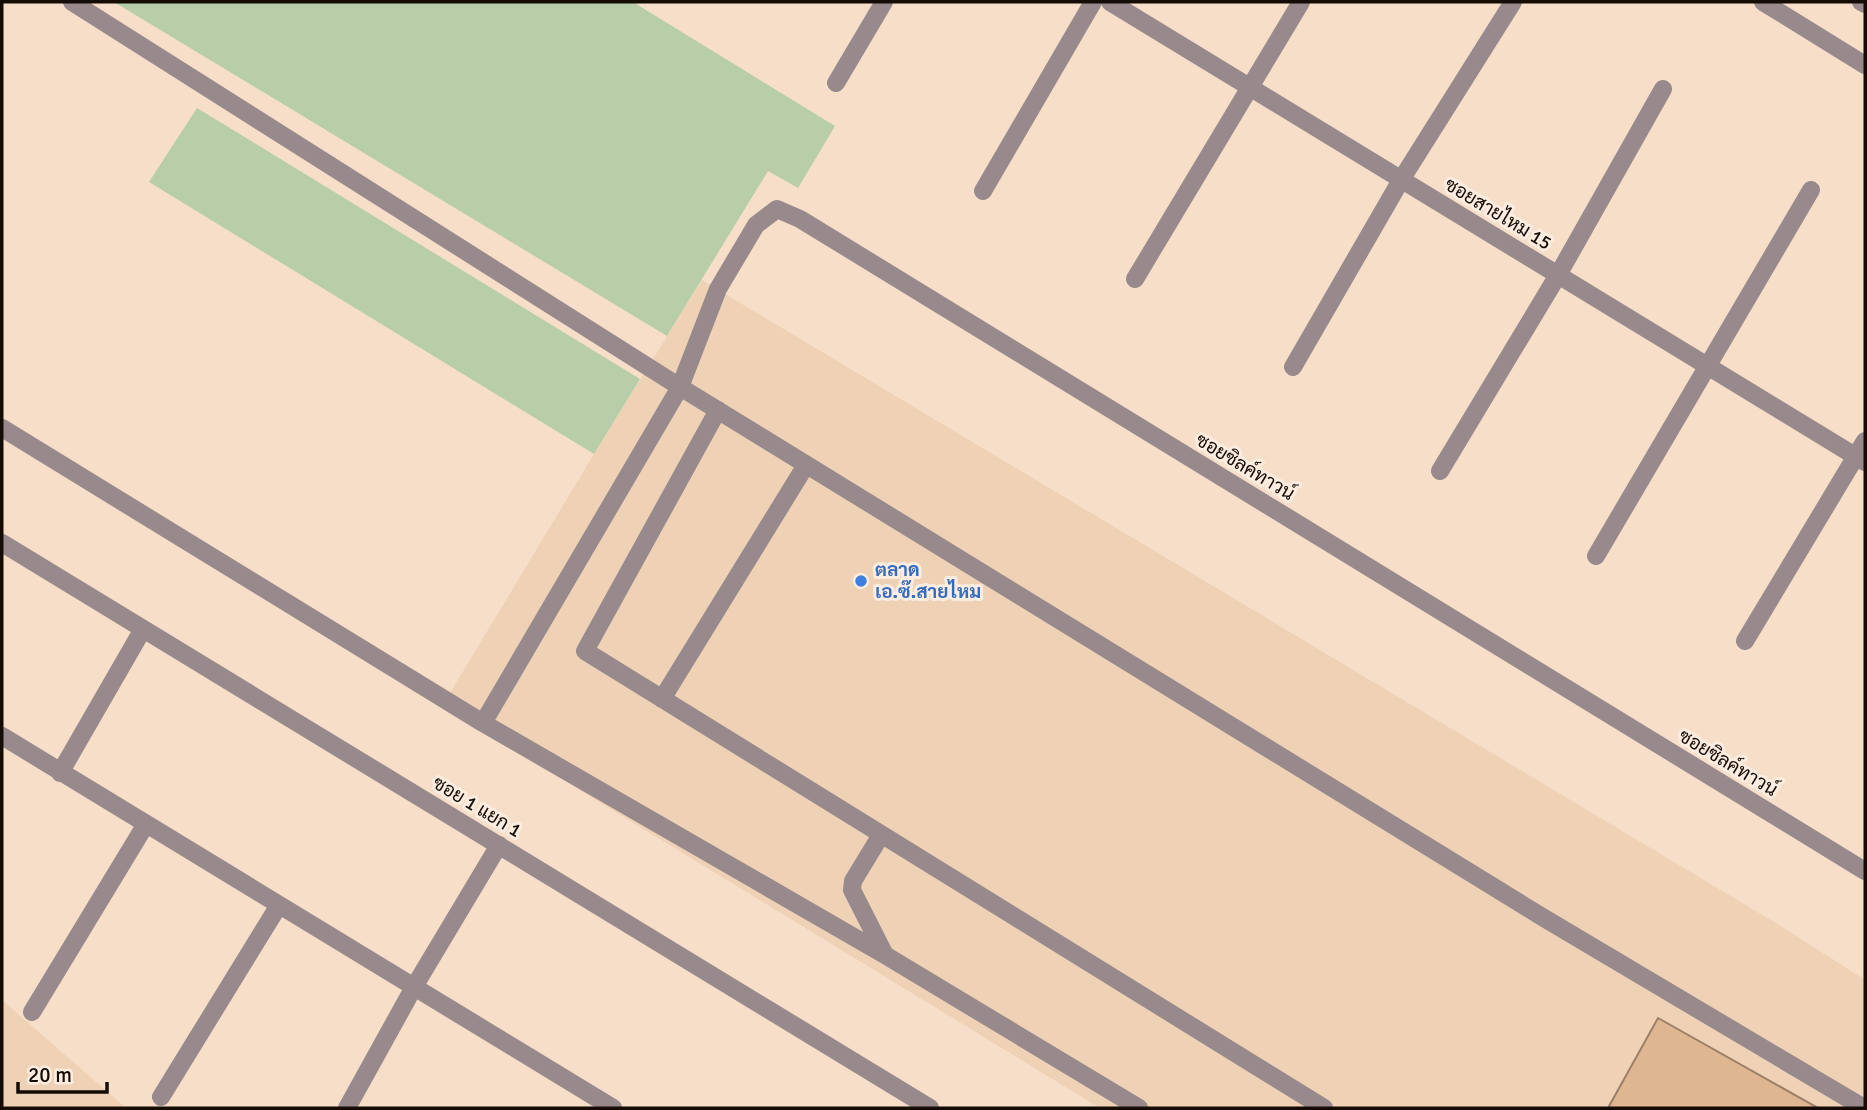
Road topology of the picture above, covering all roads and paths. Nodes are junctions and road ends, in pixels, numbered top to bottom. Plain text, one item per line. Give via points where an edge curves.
1 (72, 2) edge
2 (884, 2) edge
3 (1093, 2) edge
4 (1110, 2) edge
5 (1301, 2) edge
6 (1513, 2) edge
7 (1763, 2) edge
8 (1865, 65) edge
9 (836, 83) dead end
10 (1250, 87) junction
11 (1663, 89) dead end
12 (1401, 180) junction
13 (1811, 190) dead end
14 (983, 191) dead end
15 (1558, 275) junction
16 (1135, 279) dead end
17 (1707, 366) junction
18 (1293, 367) dead end
19 (680, 387) junction
20 (718, 410) junction
21 (2, 428) edge
22 (1862, 453) edge
23 (806, 465) junction
24 (1440, 471) dead end
25 (2, 543) edge
26 (1595, 556) dead end
27 (142, 629) junction
28 (1745, 642) dead end
29 (662, 699) junction
30 (483, 723) junction
31 (3, 740) edge
32 (60, 774) junction
33 (146, 824) junction
34 (881, 835) junction
35 (499, 845) junction
36 (1865, 871) edge
37 (279, 905) junction
38 (886, 955) junction
39 (414, 987) junction
40 (33, 1012) dead end
41 (161, 1097) dead end
42 (347, 1108) edge
43 (613, 1108) edge
44 (930, 1108) edge
45 (1139, 1108) edge
46 (1324, 1108) edge
47 (1864, 1108) edge

1 - 19 street
2 - 9 street
3 - 14 street
4 - 10 street, ซอยสายไหม 15
5 - 10 street
6 - 12 street
7 - 8 street
10 - 12 street, ซอยสายไหม 15
10 - 16 street
11 - 15 street
12 - 15 street, ซอยสายไหม 15
12 - 18 street
13 - 17 street
15 - 17 street, ซอยสายไหม 15
15 - 24 street
17 - 22 street, ซอยสายไหม 15
17 - 26 street
19 - 20 street
19 - 30 street
19 - 36 street, ซอยซิลค์ทาวน์ via 718,289 756,225 777,209
20 - 23 street
20 - 29 street via 585,651
21 - 30 street
22 - 28 street
23 - 29 street
23 - 47 street via 1544,918
25 - 27 street, ซอย 1 แยก 1
27 - 32 street
27 - 35 street, ซอย 1 แยก 1
29 - 34 street
30 - 38 street
31 - 32 street
32 - 33 street
33 - 37 street
33 - 40 street
34 - 38 street via 852,890
34 - 46 street
35 - 39 street
35 - 44 street, ซอย 1 แยก 1
37 - 39 street
37 - 41 street
38 - 45 street
39 - 42 street
39 - 43 street

